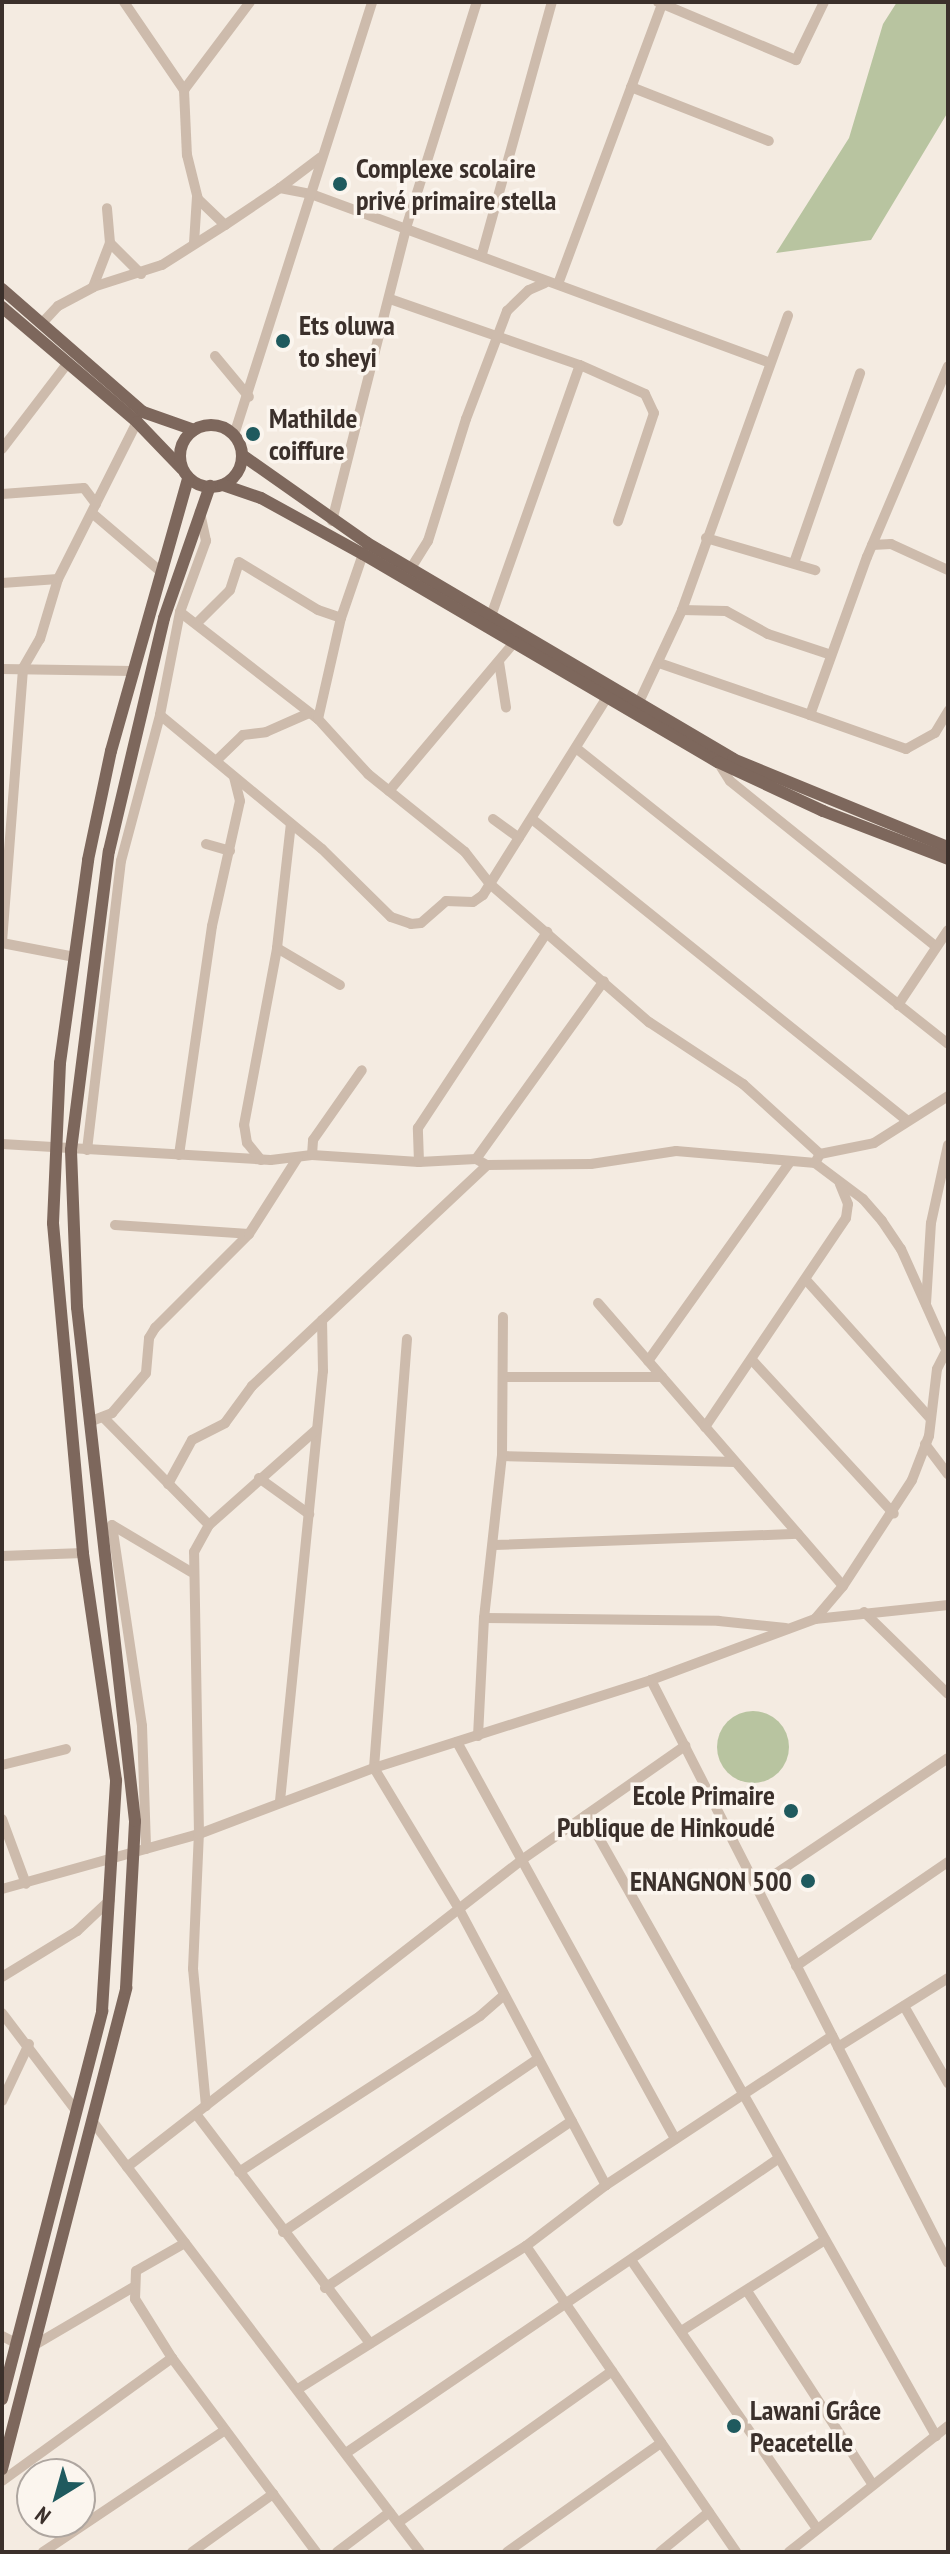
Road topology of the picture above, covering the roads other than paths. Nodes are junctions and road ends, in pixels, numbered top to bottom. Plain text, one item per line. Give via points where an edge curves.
1 (124, 2) edge
2 (250, 2) edge
3 (372, 2) edge
4 (477, 2) edge
5 (552, 2) edge
6 (824, 2) edge
7 (660, 3) edge
8 (681, 8) edge
9 (631, 87) junction
10 (184, 90) junction
11 (769, 141) dead end
12 (321, 157) junction
13 (280, 188) junction
14 (311, 194) junction
15 (197, 195) junction
16 (107, 208) dead end
17 (225, 225) junction
18 (406, 228) junction
19 (110, 243) junction
20 (194, 243) junction
21 (482, 254) junction
22 (141, 274) junction
23 (527, 276) junction
24 (545, 283) junction
25 (558, 284) junction
26 (93, 287) junction
27 (2, 289) edge
28 (529, 290) junction
29 (390, 299) junction
30 (2, 307) edge
31 (788, 316) dead end
32 (44, 321) junction
33 (498, 337) junction
34 (215, 356) dead end
35 (770, 363) junction
36 (67, 364) junction
37 (580, 365) junction
38 (948, 366) edge
39 (860, 373) dead end
40 (249, 397) junction
41 (137, 422) junction
42 (194, 430) junction
43 (234, 435) junction
44 (2, 449) edge
45 (242, 455) junction
46 (185, 473) junction
47 (105, 486) junction
48 (217, 486) junction
49 (84, 488) junction
50 (2, 494) edge
51 (94, 508) junction
52 (200, 512) junction
53 (332, 521) junction
54 (618, 521) dead end
55 (879, 528) junction
56 (706, 538) junction
57 (891, 544) junction
58 (872, 545) junction
59 (363, 554) junction
60 (794, 563) junction
61 (411, 568) junction
62 (815, 570) dead end
63 (948, 570) edge
64 (160, 571) junction
65 (58, 579) junction
66 (2, 583) edge
67 (682, 610) junction
68 (180, 612) junction
69 (491, 616) junction
70 (341, 618) junction
71 (198, 622) junction
72 (513, 644) junction
73 (831, 655) junction
74 (499, 662) junction
75 (659, 663) junction
76 (23, 668) junction
77 (2, 669) edge
78 (133, 671) junction
79 (607, 697) junction
80 (639, 702) junction
81 (506, 707) dead end
82 (948, 711) edge
83 (160, 715) junction
84 (810, 715) junction
85 (313, 717) junction
86 (576, 748) junction
87 (217, 760) junction
88 (718, 762) junction
89 (233, 775) junction
90 (389, 791) junction
91 (493, 819) dead end
92 (532, 819) junction
93 (291, 824) junction
94 (519, 838) junction
95 (206, 844) dead end
96 (948, 847) edge
97 (230, 851) junction
98 (948, 859) edge
99 (490, 884) junction
100 (547, 932) junction
101 (947, 933) edge
102 (2, 942) edge
103 (934, 945) junction
104 (277, 948) junction
105 (75, 957) junction
106 (604, 981) junction
107 (340, 985) dead end
108 (898, 1005) junction
109 (948, 1044) edge
110 (362, 1070) dead end
111 (948, 1096) edge
112 (906, 1120) junction
113 (2, 1143) edge
114 (948, 1145) edge
115 (54, 1146) junction
116 (71, 1150) junction
117 (87, 1150) junction
118 (179, 1155) junction
119 (312, 1155) junction
120 (298, 1157) junction
121 (476, 1159) junction
122 (818, 1159) junction
123 (261, 1160) junction
124 (419, 1162) junction
125 (790, 1162) junction
126 (487, 1165) junction
127 (840, 1184) junction
128 (115, 1225) dead end
129 (249, 1234) junction
130 (807, 1281) junction
131 (598, 1303) dead end
132 (926, 1308) junction
133 (503, 1317) dead end
134 (322, 1320) junction
135 (407, 1339) dead end
136 (947, 1351) edge
137 (752, 1360) junction
138 (648, 1361) junction
139 (505, 1377) junction
140 (662, 1377) junction
141 (103, 1417) junction
142 (929, 1417) junction
143 (89, 1422) junction
144 (705, 1427) junction
145 (316, 1430) junction
146 (925, 1444) junction
147 (502, 1456) junction
148 (735, 1462) junction
149 (948, 1474) edge
150 (259, 1478) junction
151 (168, 1484) junction
152 (309, 1514) junction
153 (894, 1514) junction
154 (209, 1525) junction
155 (798, 1534) junction
156 (494, 1545) junction
157 (83, 1553) junction
158 (2, 1556) edge
159 (191, 1572) junction
160 (843, 1586) junction
161 (948, 1605) edge
162 (864, 1612) junction
163 (484, 1618) junction
164 (815, 1619) junction
165 (787, 1629) junction
166 (651, 1680) junction
167 (948, 1694) edge
168 (478, 1736) junction
169 (457, 1742) junction
170 (685, 1746) junction
171 (66, 1749) dead end
172 (948, 1758) edge
173 (2, 1765) edge
174 (374, 1768) junction
175 (280, 1801) junction
176 (586, 1815) junction
177 (2, 1819) edge
178 (199, 1834) junction
179 (140, 1851) junction
180 (523, 1859) junction
181 (112, 1861) junction
182 (948, 1862) edge
183 (26, 1884) junction
184 (756, 1887) junction
185 (2, 1889) edge
186 (110, 1900) junction
187 (459, 1909) junction
188 (796, 1966) junction
189 (2, 1977) edge
190 (947, 1982) edge
191 (503, 1996) junction
192 (904, 2006) junction
193 (2, 2013) edge
194 (835, 2042) junction
195 (29, 2044) junction
196 (538, 2059) junction
197 (948, 2083) edge
198 (745, 2095) junction
199 (2, 2101) edge
200 (206, 2106) junction
201 (76, 2111) junction
202 (196, 2114) junction
203 (572, 2121) junction
204 (93, 2122) junction
205 (675, 2139) junction
206 (778, 2159) junction
207 (127, 2167) junction
208 (239, 2172) junction
209 (606, 2185) junction
210 (283, 2232) junction
211 (825, 2240) junction
212 (185, 2243) junction
213 (526, 2246) junction
214 (631, 2260) junction
215 (948, 2263) edge
216 (132, 2288) junction
217 (325, 2288) junction
218 (747, 2291) junction
219 (567, 2303) junction
220 (683, 2330) junction
221 (2, 2336) edge
222 (16, 2343) junction
223 (370, 2343) junction
224 (33, 2346) junction
225 (172, 2358) junction
226 (612, 2371) junction
227 (298, 2389) junction
228 (2, 2399) edge
229 (948, 2426) edge
230 (225, 2430) junction
231 (936, 2436) junction
232 (661, 2443) junction
233 (346, 2453) junction
234 (2, 2469) edge
235 (2, 2481) edge
236 (873, 2485) junction
237 (273, 2494) junction
238 (390, 2512) junction
239 (709, 2512) junction
240 (399, 2522) junction
241 (817, 2529) junction
242 (43, 2552) edge
243 (192, 2552) edge
244 (316, 2552) edge
245 (337, 2552) edge
246 (420, 2552) edge
247 (508, 2552) edge
248 (660, 2552) edge
249 (736, 2552) edge
250 (789, 2552) edge

1 - 10 street
2 - 10 street
3 - 12 street
4 - 18 street
5 - 21 street
6 - 8 street via 796,60
7 - 8 street
7 - 9 street
9 - 11 street
9 - 25 street
10 - 15 street via 187,155
12 - 13 street
12 - 14 street
13 - 14 street
13 - 17 street
14 - 18 street
14 - 40 street
15 - 17 street
15 - 20 street
16 - 19 street
17 - 20 street
18 - 21 street
18 - 29 street
19 - 22 street
19 - 26 street
20 - 22 street
21 - 23 street
22 - 26 street
23 - 24 street
23 - 28 street
24 - 25 street
24 - 28 street
25 - 35 street
26 - 32 street via 58,306
27 - 32 main road
28 - 33 street via 507,311
29 - 33 street
29 - 53 street
30 - 36 main road
31 - 35 street
32 - 42 main road via 101,379 143,412
33 - 37 street
33 - 61 street via 428,541
34 - 40 street
35 - 56 street
36 - 41 main road
36 - 44 street
37 - 54 street via 652,402 654,413
37 - 69 street
38 - 55 street
39 - 60 street
40 - 43 street
41 - 46 main road
41 - 47 street
42 - 43 main road via 214,425
42 - 46 main road via 181,448
43 - 45 main road
45 - 48 main road via 236,475
45 - 53 main road
46 - 48 main road
46 - 64 main road
47 - 49 street
47 - 51 street
48 - 52 main road
48 - 59 main road via 261,498
49 - 50 street
49 - 51 street
51 - 64 street
51 - 65 street
52 - 68 street via 206,541
52 - 116 main road via 164,618 109,851
53 - 61 main road
55 - 57 street
55 - 58 street
56 - 60 street
56 - 67 street
57 - 58 street
57 - 63 street
58 - 73 street
59 - 70 street
59 - 72 main road
60 - 62 street
61 - 69 main road
64 - 78 main road
65 - 66 street
65 - 76 street via 40,639
67 - 73 street via 726,611 768,634
67 - 75 street
68 - 71 street
68 - 83 street
69 - 80 main road
70 - 71 street via 318,610 239,562 230,590
70 - 85 street
71 - 85 street
72 - 74 street
72 - 79 main road
73 - 84 street
74 - 81 street
74 - 90 street
75 - 80 street
75 - 84 street
76 - 77 street
76 - 78 street
76 - 102 street
78 - 105 main road via 88,860
79 - 86 street
79 - 88 main road
80 - 96 main road via 733,759
82 - 84 street via 935,733 906,749
83 - 87 street
83 - 117 street via 121,861
85 - 87 street via 243,735
85 - 90 street
86 - 92 street
86 - 108 street
87 - 89 street
88 - 98 main road via 823,811
88 - 103 street via 730,781
89 - 93 street
89 - 97 street via 240,801
90 - 99 street via 465,852
91 - 94 street
92 - 94 street
92 - 112 street
93 - 99 street via 354,878 369,899 401,922 421,923 446,901 473,902
93 - 104 street
94 - 99 street
95 - 97 street
97 - 118 street via 212,926
99 - 100 street
100 - 106 street
100 - 124 street via 418,1128
101 - 103 street
102 - 105 street
103 - 108 street
104 - 107 street
104 - 123 street via 244,1125 247,1143
105 - 115 main road
106 - 121 street
106 - 122 street via 649,1022 743,1084
108 - 109 street
110 - 119 street via 313,1140
111 - 112 street
112 - 122 street via 874,1143
113 - 115 street
114 - 132 street via 931,1223
115 - 116 street
115 - 157 main road via 53,1223
116 - 117 street
116 - 143 main road via 77,1307
117 - 118 street
118 - 123 street
119 - 120 street
119 - 124 street
120 - 123 street
120 - 129 street
121 - 124 street
121 - 126 street
122 - 125 street
122 - 127 street
125 - 126 street via 676,1151 591,1164
125 - 138 street
126 - 134 street
127 - 130 street via 849,1212
127 - 132 street via 863,1199 895,1240
128 - 129 street
129 - 141 street via 155,1328 146,1373
130 - 137 street
130 - 142 street
131 - 138 street
132 - 136 street
133 - 139 street
134 - 145 street
134 - 151 street via 252,1386 225,1423 192,1440
135 - 174 street
136 - 142 street
137 - 144 street
137 - 153 street
138 - 140 street
139 - 140 street
139 - 147 street
140 - 144 street
141 - 143 street
141 - 151 street
142 - 146 street
143 - 179 main road
144 - 148 street
145 - 150 street
145 - 152 street
146 - 149 street
146 - 153 street
147 - 148 street
147 - 156 street
148 - 155 street
150 - 152 street
150 - 154 street
151 - 154 street
152 - 175 street
153 - 160 street
154 - 159 street via 197,1540
155 - 156 street
155 - 160 street
156 - 163 street
157 - 158 street
157 - 181 main road via 116,1780
159 - 178 street
159 - 179 street via 112,1525 143,1737
160 - 164 street
161 - 162 street
162 - 164 street
162 - 167 street
163 - 165 street via 719,1621
163 - 168 street
164 - 165 street
165 - 166 street
166 - 168 street
166 - 170 street
168 - 169 street
169 - 174 street
169 - 180 street
170 - 176 street
170 - 184 street
171 - 173 street
172 - 184 street
174 - 175 street
174 - 187 street
175 - 178 street
176 - 180 street
176 - 198 street
177 - 183 street
178 - 179 street
178 - 200 street via 193,1969
179 - 181 street
179 - 204 main road via 126,1988
180 - 187 street
180 - 205 street
181 - 183 street
181 - 186 main road
182 - 188 street
183 - 185 street
184 - 188 street
186 - 189 street via 77,1931
186 - 201 main road via 102,2011
187 - 191 street
187 - 200 street
188 - 194 street
190 - 192 street
191 - 196 street
191 - 208 street
192 - 194 street
192 - 197 street
193 - 195 street
194 - 198 street
194 - 215 street
195 - 199 street
195 - 201 street
196 - 203 street
196 - 210 street
198 - 205 street
198 - 206 street
200 - 202 street
201 - 222 main road
202 - 207 street
202 - 208 street
203 - 209 street
203 - 217 street
204 - 207 street
204 - 224 main road
205 - 209 street
206 - 211 street
206 - 214 street
207 - 212 street
208 - 210 street
209 - 213 street
210 - 217 street
211 - 218 street
211 - 231 street
212 - 216 street via 136,2271
212 - 227 street
213 - 219 street
213 - 223 street
214 - 219 street
214 - 220 street
216 - 224 street
216 - 225 street
217 - 223 street
218 - 220 street
218 - 236 street
219 - 226 street
219 - 233 street
220 - 241 street
221 - 222 street
222 - 228 main road
223 - 227 street
224 - 234 main road
225 - 230 street
225 - 235 street
226 - 232 street
226 - 240 street
227 - 233 street
229 - 231 street
230 - 237 street
230 - 242 street
231 - 236 street
232 - 239 street
232 - 247 street
233 - 238 street
236 - 241 street
237 - 243 street
237 - 244 street
238 - 240 street
238 - 245 street
239 - 248 street
239 - 249 street
240 - 246 street
241 - 250 street

